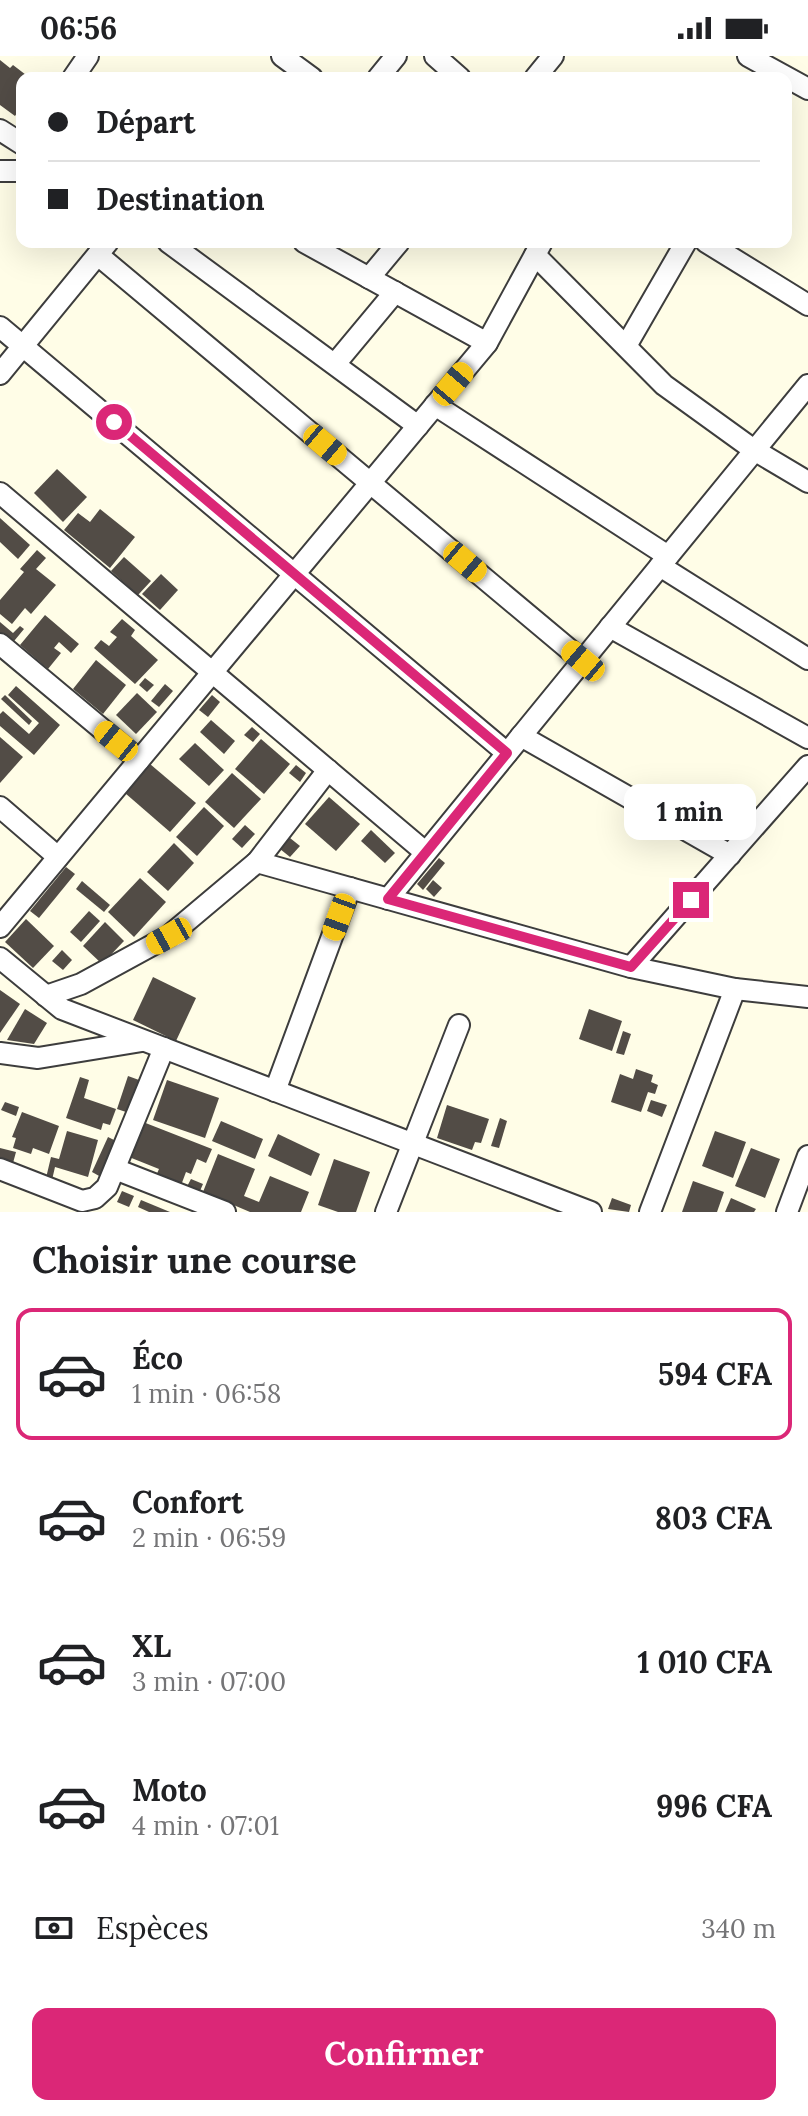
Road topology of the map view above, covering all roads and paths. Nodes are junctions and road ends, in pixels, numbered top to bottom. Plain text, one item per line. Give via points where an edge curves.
1 (282, 56) edge
2 (396, 56) edge
3 (435, 56) edge
4 (553, 56) edge
5 (304, 72) edge
6 (383, 72) edge
7 (453, 72) edge
8 (540, 72) edge
9 (103, 248) edge
10 (176, 248) edge
11 (315, 248) edge
12 (394, 248) edge
13 (538, 248) edge
14 (683, 248) edge
15 (716, 248) edge
16 (369, 278) junction
17 (395, 292) junction
18 (808, 305) edge
19 (0, 327) edge
20 (487, 343) junction
21 (23, 346) junction
22 (626, 346) junction
23 (335, 364) junction
24 (0, 374) edge
25 (808, 385) edge
26 (435, 405) junction
27 (418, 426) junction
28 (754, 450) junction
29 (808, 482) edge
30 (370, 483) junction
31 (0, 493) edge
32 (664, 561) junction
33 (295, 573) junction
34 (610, 627) junction
35 (0, 644) edge
36 (808, 659) edge
37 (583, 661) junction
38 (212, 672) junction
39 (521, 736) junction
40 (808, 738) edge
41 (507, 753) junction
42 (139, 760) junction
43 (328, 770) junction
44 (807, 770) edge
45 (0, 807) edge
46 (425, 852) junction
47 (730, 855) junction
48 (58, 857) junction
49 (257, 862) junction
50 (350, 888) junction
51 (388, 899) junction
52 (0, 927) edge
53 (0, 958) edge
54 (631, 967) junction
55 (735, 989) junction
56 (46, 996) junction
57 (808, 997) edge
58 (459, 1025) dead end
59 (154, 1045) junction
60 (0, 1053) edge
61 (275, 1091) junction
62 (412, 1143) junction
63 (808, 1156) edge
64 (0, 1169) edge
65 (115, 1169) junction
66 (225, 1212) edge
67 (386, 1212) edge
68 (591, 1212) edge
69 (650, 1212) edge
70 (787, 1212) edge

1 - 5 street
2 - 6 street
3 - 7 street
4 - 8 street
9 - 21 street
9 - 30 street
10 - 23 street
11 - 16 street
12 - 16 street
13 - 20 street
13 - 22 street
14 - 22 street
15 - 18 street
16 - 17 street
17 - 20 street
17 - 23 street
19 - 21 street
20 - 26 street
21 - 24 street
21 - 33 street
22 - 28 street via 664,385
23 - 27 street
25 - 28 street
26 - 27 street
26 - 32 street
27 - 30 street
28 - 29 street
28 - 32 street
30 - 33 street
30 - 37 street
31 - 38 street
32 - 34 street
32 - 36 street
33 - 38 street
33 - 41 street
34 - 37 street
34 - 40 street
35 - 42 street
37 - 39 street
38 - 42 street
38 - 43 street
39 - 41 street
39 - 47 street
41 - 46 street
42 - 48 street
43 - 46 street
43 - 49 street
44 - 47 street
45 - 48 street
46 - 51 street
47 - 54 street
48 - 52 street
49 - 50 street
49 - 56 street via 169,936 81,984
50 - 51 street
50 - 61 street
51 - 54 street
53 - 56 street
54 - 55 street
55 - 57 street
55 - 69 street
56 - 59 street via 62,1009
58 - 62 street
59 - 60 street via 38,1058
59 - 61 street
59 - 65 street
61 - 62 street
62 - 67 street
62 - 68 street
63 - 70 street
64 - 65 street via 82,1201 107,1187
65 - 66 street

